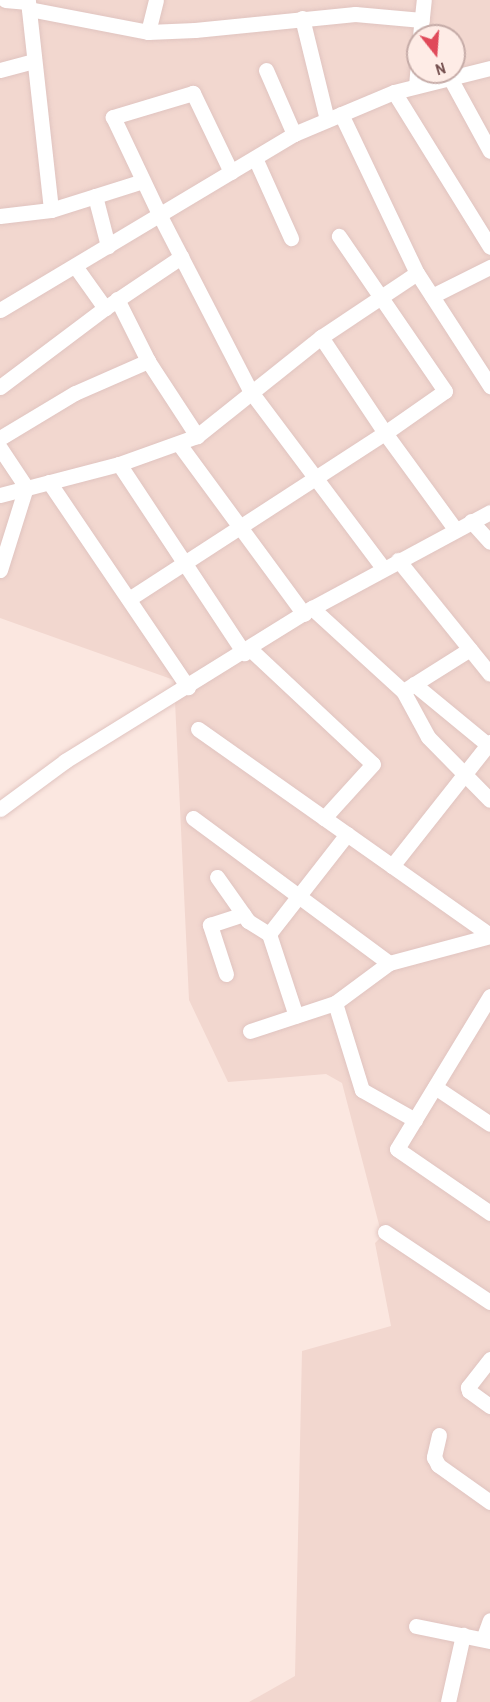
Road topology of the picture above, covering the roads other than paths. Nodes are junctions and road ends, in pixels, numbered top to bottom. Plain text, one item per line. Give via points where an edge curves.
1 (5, 0) edge
2 (156, 0) edge
3 (424, 0) edge
4 (28, 4) edge
5 (302, 18) junction
6 (422, 20) junction
7 (422, 24) edge
8 (148, 32) junction
9 (33, 61) junction
10 (490, 68) edge
11 (0, 70) edge
12 (266, 70) dead end
13 (466, 74) edge
14 (424, 84) edge
15 (453, 84) edge
16 (416, 86) joint
17 (394, 92) junction
18 (334, 117) junction
19 (294, 134) junction
20 (490, 151) edge
21 (255, 158) junction
22 (231, 172) junction
23 (144, 181) junction
24 (95, 196) junction
25 (51, 210) junction
26 (0, 216) edge
27 (160, 216) junction
28 (339, 236) dead end
29 (291, 238) dead end
30 (108, 246) junction
31 (490, 247) edge
32 (181, 257) junction
33 (75, 266) junction
34 (490, 267) edge
35 (417, 273) junction
36 (432, 296) junction
37 (380, 298) junction
38 (111, 304) junction
39 (0, 310) edge
40 (321, 337) junction
41 (148, 361) junction
42 (490, 386) edge
43 (0, 387) edge
44 (251, 392) junction
45 (385, 433) junction
46 (196, 436) junction
47 (0, 438) edge
48 (179, 444) junction
49 (0, 448) edge
50 (119, 464) junction
51 (315, 478) junction
52 (49, 482) junction
53 (26, 487) junction
54 (0, 495) edge
55 (490, 512) edge
56 (471, 521) junction
57 (240, 527) junction
58 (455, 529) junction
59 (490, 542) edge
60 (399, 560) junction
61 (184, 563) junction
62 (383, 568) junction
63 (0, 570) edge
64 (129, 599) junction
65 (308, 611) junction
66 (470, 649) junction
67 (247, 651) junction
68 (490, 674) edge
69 (188, 687) junction
70 (408, 688) junction
71 (198, 729) dead end
72 (489, 743) edge
73 (465, 775) junction
74 (490, 800) edge
75 (0, 809) edge
76 (193, 818) dead end
77 (324, 818) junction
78 (347, 834) junction
79 (392, 866) junction
80 (217, 877) dead end
81 (298, 896) junction
82 (243, 914) junction
83 (269, 934) junction
84 (490, 935) edge
85 (389, 963) junction
86 (226, 974) dead end
87 (490, 996) edge
88 (335, 1002) junction
89 (296, 1016) junction
90 (250, 1032) dead end
91 (435, 1087) junction
92 (415, 1120) junction
93 (490, 1124) edge
94 (490, 1213) edge
95 (385, 1232) dead end
96 (490, 1302) edge
97 (490, 1359) edge
98 (490, 1406) edge
99 (439, 1435) dead end
100 (490, 1502) edge
101 (490, 1620) edge
102 (416, 1626) dead end
103 (463, 1635) junction
104 (486, 1640) edge
105 (448, 1702) edge

1 - 4 street
2 - 8 street
3 - 6 street
4 - 8 street
4 - 9 street
5 - 6 street via 355,14
5 - 8 street
5 - 18 street
6 - 7 street
9 - 11 street
9 - 25 street
10 - 13 street
12 - 19 street
14 - 16 street
15 - 20 street
16 - 17 street
17 - 18 street
17 - 31 street
18 - 19 street
18 - 35 street
19 - 21 street
21 - 22 street
21 - 29 street
22 - 23 street via 193,93 113,117
22 - 27 street
23 - 24 street
23 - 27 street
24 - 25 street
24 - 30 street
25 - 26 street
27 - 30 street
27 - 32 street
28 - 37 street
30 - 33 street
32 - 38 street
32 - 44 street
33 - 38 street
33 - 39 street
34 - 36 street
35 - 36 street
35 - 37 street
36 - 42 street
37 - 40 street
37 - 45 street via 445,391
38 - 41 street
38 - 43 street
40 - 44 street
40 - 45 street
41 - 46 street
41 - 47 street via 75,393
44 - 46 street
44 - 51 street
45 - 51 street
45 - 58 street
46 - 48 street
48 - 50 street
48 - 57 street
49 - 53 street
50 - 52 street
50 - 61 street
51 - 57 street
51 - 62 street
52 - 53 street
52 - 64 street
53 - 54 street
53 - 63 street
55 - 56 street
56 - 58 street
56 - 59 street
57 - 61 street
57 - 65 street
58 - 60 street
60 - 62 street
60 - 66 street
61 - 64 street
61 - 67 street
62 - 65 street
64 - 69 street
65 - 67 street
65 - 70 street
66 - 68 street
66 - 70 street
67 - 69 street
67 - 77 street via 373,764
69 - 75 street via 65,761
70 - 72 street
70 - 73 street via 428,737
71 - 77 street
72 - 73 street
73 - 74 street
73 - 79 street
76 - 81 street
77 - 78 street
78 - 79 street
78 - 81 street
79 - 84 street
80 - 82 street
81 - 83 street
81 - 85 street
82 - 83 street
82 - 86 street via 210,925
83 - 89 street
84 - 85 street
85 - 88 street
87 - 91 street
88 - 89 street
88 - 92 street via 362,1090
89 - 90 street
91 - 92 street
91 - 93 street
92 - 94 street via 397,1149
95 - 96 street
97 - 98 street via 468,1387
99 - 100 street via 434,1458 438,1465
101 - 104 street
102 - 103 street
103 - 104 street
103 - 105 street

